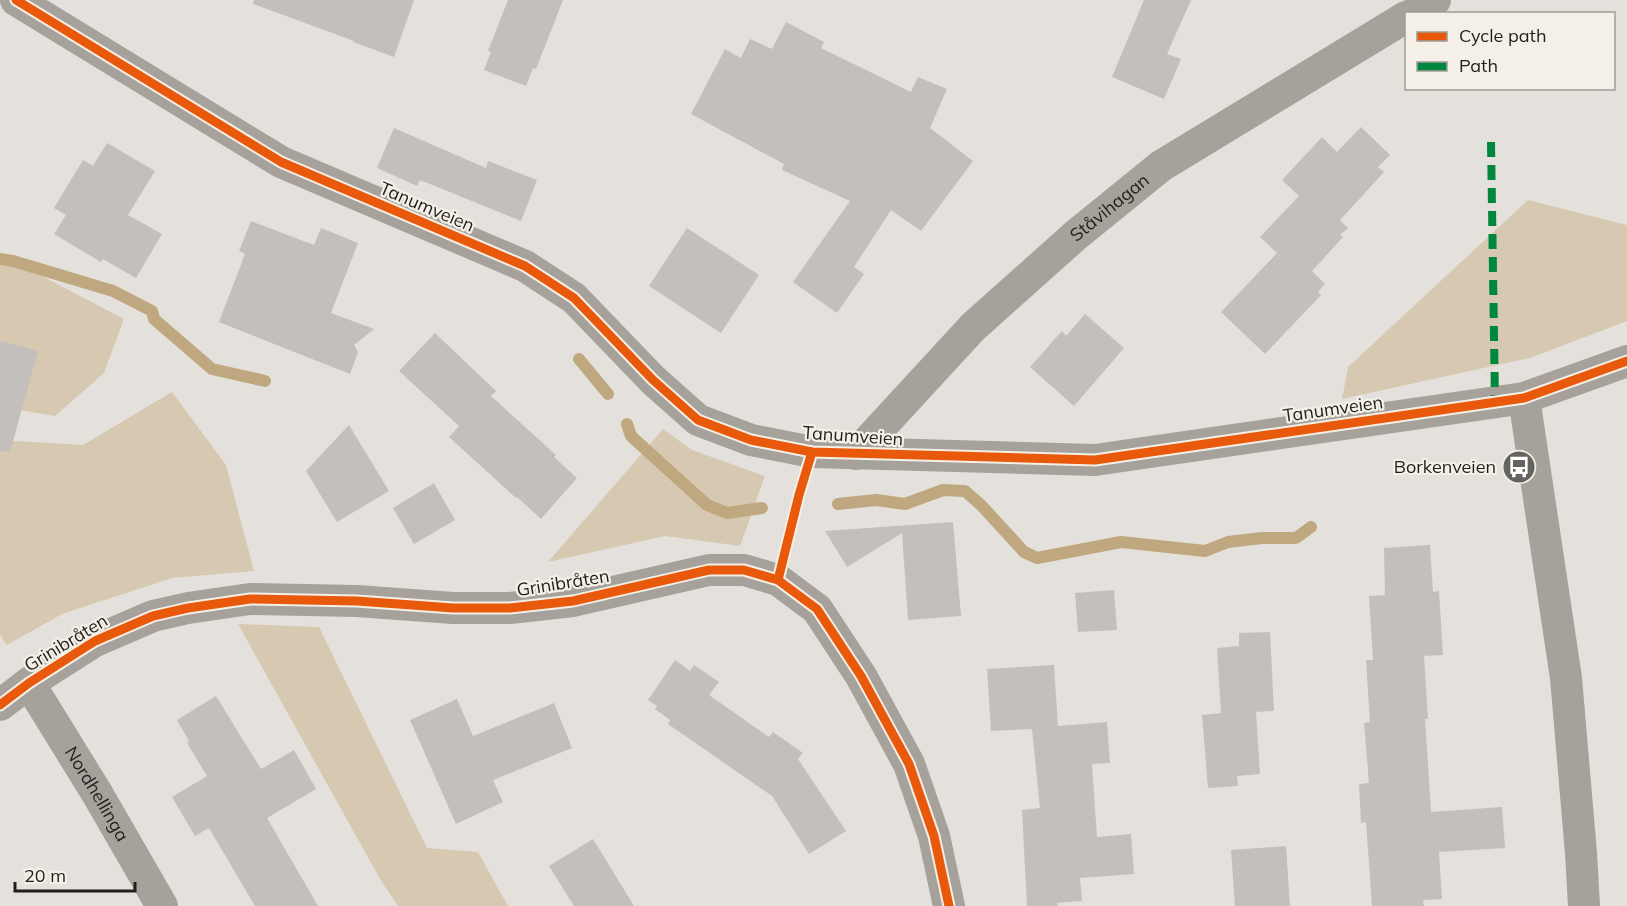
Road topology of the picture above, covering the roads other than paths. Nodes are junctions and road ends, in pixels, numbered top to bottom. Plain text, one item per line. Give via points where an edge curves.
1 (16, 0) edge
2 (1435, 0) edge
3 (1416, 12) edge
4 (1405, 18) edge
5 (1627, 361) edge
6 (1524, 398) junction
7 (856, 454) junction
8 (30, 683) junction
9 (0, 705) edge
10 (162, 906) edge
11 (949, 906) edge
12 (1584, 906) edge

1 - 7 street, Tanumveien via 281,162 525,266 574,298 653,380 698,420 751,440 812,452
2 - 3 street
4 - 7 street, Ståvihagan via 1161,166 1076,234 974,327
5 - 6 street, Tanumveien
6 - 7 street, Tanumveien via 1095,460
6 - 12 street via 1566,678
8 - 9 street, Grinibråten
8 - 10 street, Nordhellinga
8 - 11 street, Grinibråten via 95,641 153,616 188,608 250,599 510,608 573,601 709,570 744,570 778,580 817,609 861,676 909,764 934,836

